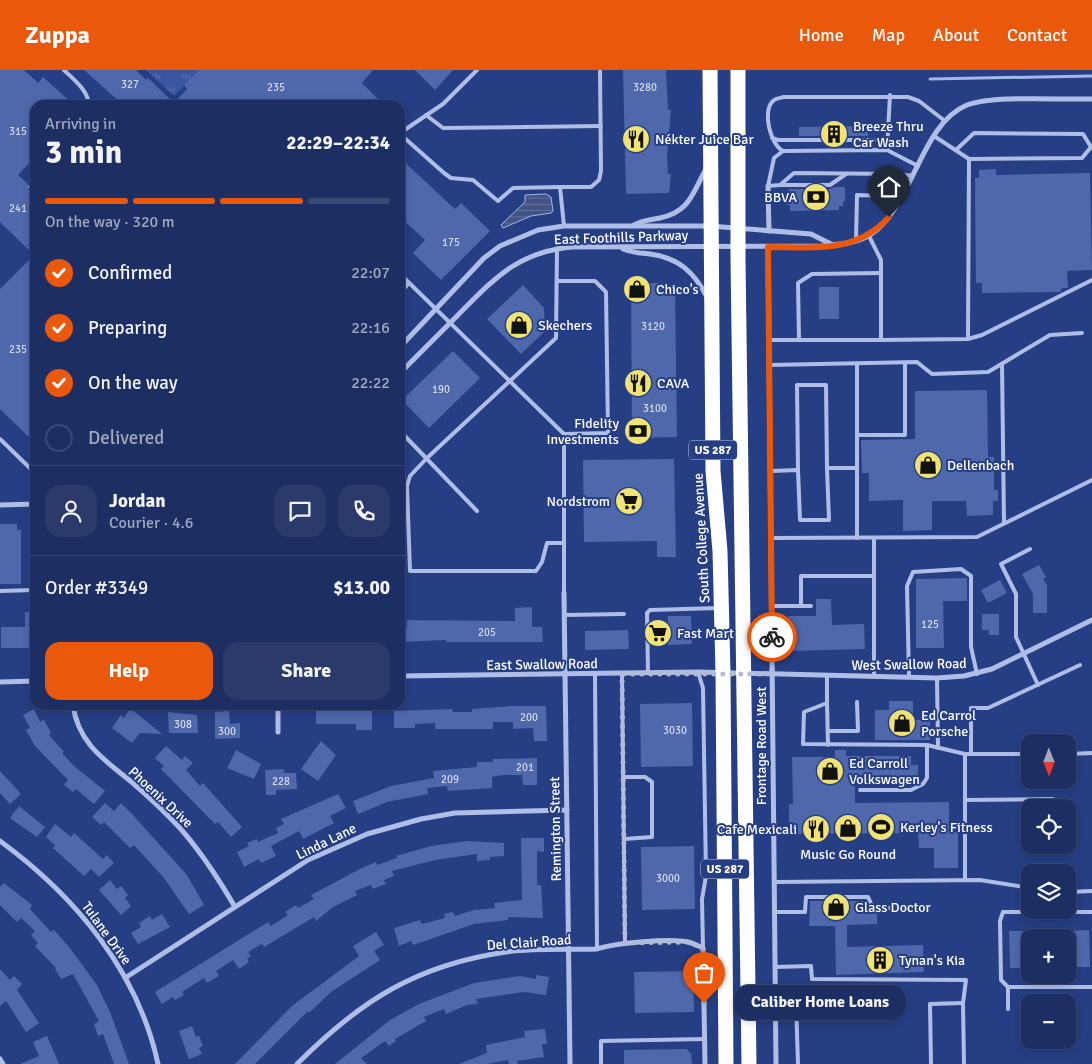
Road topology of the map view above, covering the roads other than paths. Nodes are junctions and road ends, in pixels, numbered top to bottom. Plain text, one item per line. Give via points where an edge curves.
1 (64, 70) edge
2 (477, 70) edge
3 (600, 70) edge
4 (710, 70) edge
5 (738, 70) edge
6 (890, 95) junction
7 (88, 100) edge
8 (1092, 100) edge
9 (426, 115) junction
10 (945, 121) junction
11 (601, 126) junction
12 (405, 130) edge
13 (934, 136) junction
14 (405, 138) edge
15 (772, 138) junction
16 (887, 140) junction
17 (1092, 147) edge
18 (957, 149) junction
19 (887, 150) junction
20 (783, 151) junction
21 (969, 159) junction
22 (710, 162) junction
23 (918, 166) junction
24 (846, 174) junction
25 (913, 176) junction
26 (780, 185) junction
27 (768, 186) junction
28 (560, 187) junction
29 (898, 201) junction
30 (564, 226) junction
31 (631, 226) junction
32 (710, 226) junction
33 (739, 229) junction
34 (769, 231) junction
35 (868, 236) junction
36 (856, 240) junction
37 (833, 245) junction
38 (710, 246) junction
39 (620, 247) junction
40 (738, 247) junction
41 (768, 247) junction
42 (557, 248) junction
43 (881, 273) junction
44 (405, 279) edge
45 (1092, 280) edge
46 (556, 281) junction
47 (409, 283) junction
48 (405, 287) edge
49 (711, 304) junction
50 (436, 308) junction
51 (451, 323) junction
52 (1082, 333) dead end
53 (968, 339) junction
54 (770, 340) junction
55 (799, 340) junction
56 (881, 340) junction
57 (405, 342) edge
58 (905, 363) junction
59 (1002, 364) junction
60 (770, 365) junction
61 (857, 365) junction
62 (405, 368) edge
63 (510, 381) junction
64 (564, 434) junction
65 (858, 435) junction
66 (405, 436) edge
67 (0, 439) edge
68 (427, 458) junction
69 (30, 468) edge
70 (827, 468) junction
71 (857, 468) junction
72 (798, 470) junction
73 (772, 471) junction
74 (1092, 480) edge
75 (30, 504) edge
76 (0, 505) edge
77 (477, 511) dead end
78 (1004, 524) junction
79 (771, 538) junction
80 (857, 538) junction
81 (874, 538) junction
82 (564, 543) junction
83 (1030, 549) dead end
84 (874, 576) junction
85 (30, 590) edge
86 (0, 591) edge
87 (564, 593) joint
88 (773, 606) junction
89 (801, 606) junction
90 (811, 606) dead end
91 (721, 608) junction
92 (624, 614) dead end
93 (564, 615) junction
94 (1092, 620) edge
95 (1024, 654) junction
96 (1080, 665) dead end
97 (698, 672) junction
98 (648, 673) junction
99 (723, 673) junction
100 (595, 674) junction
101 (622, 674) junction
102 (745, 674) junction
103 (772, 674) junction
104 (977, 674) junction
105 (565, 675) junction
106 (827, 675) junction
107 (405, 676) edge
108 (874, 676) junction
109 (909, 677) junction
110 (937, 678) junction
111 (30, 681) edge
112 (0, 682) edge
113 (1038, 685) junction
114 (857, 702) dead end
115 (827, 703) junction
116 (74, 710) edge
117 (278, 710) edge
118 (828, 731) junction
119 (278, 732) dead end
120 (828, 745) junction
121 (927, 745) junction
122 (938, 748) junction
123 (965, 754) junction
124 (971, 754) junction
125 (1021, 754) edge
126 (1076, 754) edge
127 (1092, 754) edge
128 (623, 777) junction
129 (860, 790) dead end
130 (1021, 799) edge
131 (965, 800) junction
132 (566, 810) junction
133 (624, 838) junction
134 (0, 841) edge
135 (965, 880) junction
136 (774, 882) junction
137 (1021, 887) edge
138 (1092, 891) edge
139 (1076, 892) edge
140 (236, 907) junction
141 (898, 908) dead end
142 (774, 912) junction
143 (1092, 912) edge
144 (625, 943) junction
145 (703, 948) junction
146 (597, 949) junction
147 (568, 950) junction
148 (775, 967) junction
149 (125, 978) junction
150 (1092, 986) edge
151 (1008, 987) junction
152 (796, 1000) dead end
153 (963, 1003) junction
154 (1008, 1010) dead end
155 (705, 1040) junction
156 (0, 1059) edge
157 (3, 1064) edge
158 (158, 1064) edge
159 (297, 1064) edge
160 (570, 1064) edge
161 (600, 1064) edge
162 (705, 1064) edge
163 (726, 1064) edge
164 (749, 1064) edge
165 (776, 1064) edge
166 (798, 1064) edge
167 (931, 1064) edge
168 (964, 1064) edge

1 - 7 lane via 82,88
2 - 9 lane
3 - 11 lane
4 - 22 highway, South College Avenue / US 287
5 - 33 highway, US 287
6 - 10 lane via 919,101
6 - 15 lane via 776,99 769,108
6 - 16 lane
8 - 10 street via 978,102 965,106
9 - 11 lane via 443,128
9 - 12 lane
10 - 13 street
11 - 28 lane via 599,180 591,187
13 - 18 lane
13 - 23 street
14 - 28 lane via 451,178 473,180 498,201 513,188
15 - 16 lane
15 - 20 lane
16 - 19 lane
17 - 18 lane via 1083,134 974,133
17 - 21 lane via 1082,158
18 - 21 lane
19 - 20 lane
19 - 23 lane
20 - 27 lane via 774,158
21 - 53 lane
22 - 31 street via 692,199 680,210
22 - 32 highway, South College Avenue / US 287
23 - 25 street
24 - 25 lane
24 - 26 lane via 830,185
24 - 26 lane via 794,173
25 - 29 street
26 - 27 lane
27 - 34 street
28 - 30 lane
29 - 35 street via 889,217
29 - 36 lane via 887,196 857,195
30 - 31 street, East Foothills Parkway
30 - 50 street, East Foothills Parkway via 538,230 500,246 472,269
31 - 32 street, East Foothills Parkway
32 - 33 street, East Foothills Parkway
32 - 38 highway, South College Avenue / US 287
33 - 34 street, East Foothills Parkway
33 - 40 highway, US 287
34 - 37 street, East Foothills Parkway via 811,234
35 - 36 street, East Foothills Parkway
35 - 43 lane via 881,260
36 - 37 street, East Foothills Parkway
37 - 41 street, East Foothills Parkway
38 - 39 street, East Foothills Parkway
38 - 40 street, East Foothills Parkway
38 - 49 highway, South College Avenue / US 287
39 - 42 street, East Foothills Parkway
39 - 49 street via 681,263 698,280
40 - 41 street, East Foothills Parkway
40 - 102 highway, US 287
41 - 54 street, Frontage Road West
42 - 46 lane
42 - 51 street, East Foothills Parkway via 512,265 487,285
43 - 55 lane via 812,274 798,283
43 - 56 lane
44 - 47 lane
45 - 53 lane
46 - 63 lane via 556,338
46 - 64 lane via 596,281 606,292 608,433
47 - 48 lane
47 - 50 lane
49 - 91 highway, South College Avenue / US 287 via 713,471
50 - 51 lane
50 - 57 street, East Foothills Parkway
51 - 62 street, East Foothills Parkway
51 - 63 lane
52 - 59 lane via 1050,335
53 - 56 lane
54 - 55 lane
54 - 60 street, Frontage Road West
55 - 56 lane
58 - 59 lane via 917,362 932,374 988,372
58 - 61 lane
58 - 65 lane via 905,435
59 - 78 lane
60 - 61 lane
60 - 73 street, Frontage Road West
61 - 65 lane
63 - 64 lane
63 - 68 lane
64 - 82 lane
65 - 71 lane
66 - 68 lane
67 - 69 lane
68 - 77 lane
68 - 82 lane via 410,476 407,486 410,571 536,571 542,562 546,543
70 - 71 lane
70 - 72 lane via 829,520 800,520
70 - 72 lane via 826,385 797,385
71 - 80 lane
72 - 73 lane
73 - 79 street, Frontage Road West
74 - 78 lane
75 - 76 street
78 - 81 lane via 977,537
79 - 80 lane
79 - 88 street, Frontage Road West
80 - 81 lane
81 - 84 lane
82 - 87 lane
83 - 95 lane via 1001,564 1016,594 1016,637
84 - 89 lane via 801,576
84 - 108 lane
85 - 86 lane
87 - 93 street, Remington Street
88 - 89 lane
88 - 103 street, Frontage Road West
89 - 90 lane
91 - 98 lane via 650,610 647,613
91 - 99 highway, South College Avenue / US 287
92 - 93 lane
93 - 105 street, Remington Street
94 - 95 street, West Swallow Road
95 - 104 street, West Swallow Road
95 - 113 lane
96 - 113 lane
97 - 98 street, East Swallow Road
97 - 99 street, East Swallow Road
97 - 145 lane via 703,688 706,876 702,899
98 - 101 street, East Swallow Road
99 - 102 street, East Swallow Road
99 - 163 highway, South College Avenue / US 287
100 - 101 street, East Swallow Road
100 - 105 street, East Swallow Road
100 - 146 lane
101 - 128 lane
102 - 103 street, West Swallow Road
102 - 164 highway, US 287
103 - 106 street, West Swallow Road
103 - 136 street, Frontage Road West
104 - 109 lane via 971,647 971,576 961,569 912,572 907,586
104 - 110 street, West Swallow Road
105 - 107 street, East Swallow Road
105 - 132 street, Remington Street
106 - 108 street, West Swallow Road
106 - 115 lane
108 - 109 street, West Swallow Road
109 - 110 street, West Swallow Road
110 - 122 lane
111 - 112 street
113 - 124 lane via 988,708 971,708
114 - 118 lane via 858,731
115 - 118 lane
115 - 120 lane via 804,712 803,744
116 - 140 street, Phoenix Drive via 77,723 91,748 154,801 178,826 207,861
117 - 119 street
118 - 120 lane
120 - 121 lane
121 - 122 lane
121 - 129 lane via 927,778 917,788
122 - 123 lane
123 - 124 lane
123 - 131 lane
124 - 125 lane
126 - 127 lane
128 - 133 lane
128 - 133 lane via 645,777 652,782 652,837
130 - 131 lane
131 - 135 lane
132 - 140 street, Linda Lane via 455,813 394,826 308,860
132 - 147 street, Remington Street
133 - 144 lane
134 - 149 street, Tulane Drive via 51,882 72,904 109,950
135 - 136 lane
135 - 137 lane
136 - 142 street, Frontage Road West
138 - 139 lane
140 - 149 street, Linda Lane
141 - 142 lane via 873,908 868,897 806,897 805,912
142 - 148 street, Frontage Road West
143 - 151 lane via 1003,912 1000,921 1001,980
144 - 145 street, Del Clair Road via 688,942
144 - 146 street, Del Clair Road
145 - 155 street
146 - 147 street, Del Clair Road
147 - 159 street, Del Clair Road via 507,952 466,960 422,974 397,985 346,1018
147 - 160 street, Remington Street
148 - 153 lane via 811,966 812,979 966,980
148 - 165 street, Frontage Road West
149 - 158 street, Tulane Drive via 148,1028
150 - 151 lane
151 - 154 lane
152 - 166 lane
153 - 167 lane via 930,1004
153 - 168 lane
155 - 161 lane via 601,1041
155 - 162 street
156 - 157 street

